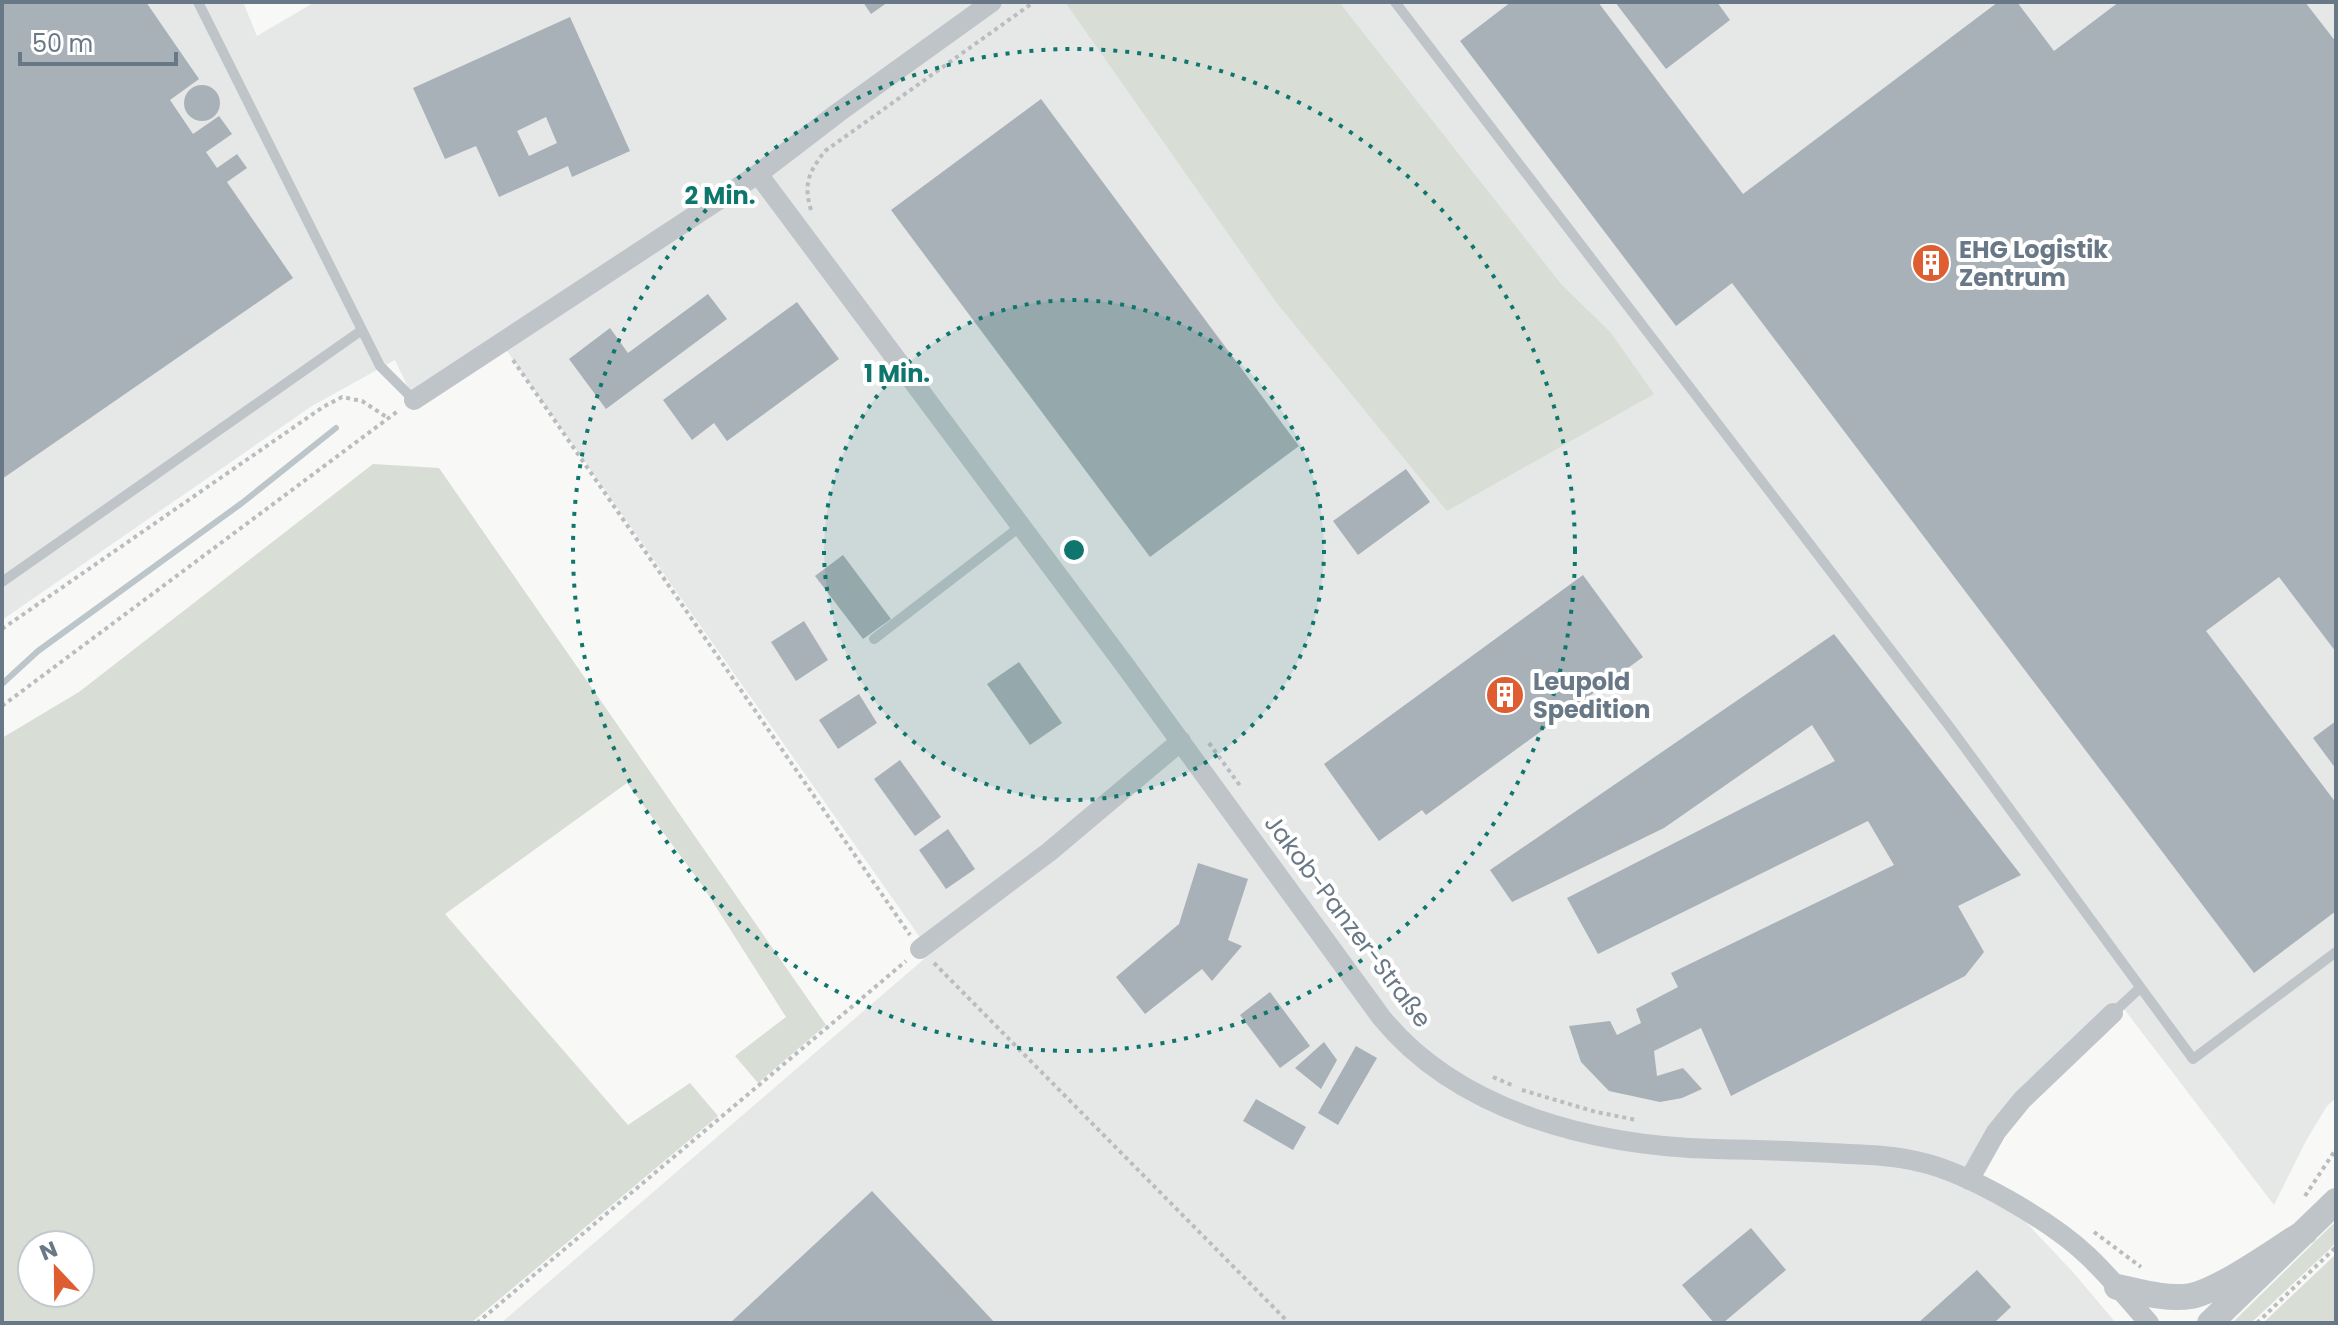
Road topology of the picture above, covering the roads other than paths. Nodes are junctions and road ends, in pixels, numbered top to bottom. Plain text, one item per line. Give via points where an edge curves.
1 (198, 2) edge
2 (992, 2) edge
3 (1395, 2) edge
4 (758, 174) junction
5 (362, 330) junction
6 (414, 400) joint
7 (1021, 526) junction
8 (2, 582) edge
9 (874, 639) dead end
10 (1181, 741) junction
11 (920, 949) road end
12 (2336, 952) edge
13 (2140, 988) junction
14 (2113, 1013) joint
15 (1969, 1180) junction
16 (2336, 1201) edge
17 (2305, 1232) junction
18 (2117, 1287) junction
19 (2149, 1323) edge
20 (2210, 1323) edge

1 - 5 lane
2 - 4 street
3 - 13 lane via 1949,726
4 - 6 street
4 - 7 street, Jakob-Panzer-Straße
5 - 6 lane via 380,366
5 - 8 lane
7 - 9 lane
7 - 10 street, Jakob-Panzer-Straße
10 - 11 street via 1049,852
10 - 15 street, Jakob-Panzer-Straße via 1396,1034 1417,1055 1479,1094 1545,1122 1625,1140 1873,1155 1921,1162
12 - 13 lane via 2193,1059
13 - 14 lane
14 - 15 street via 2022,1100 1996,1132
15 - 18 street, Jakob-Panzer-Straße via 2051,1228
16 - 17 street
17 - 18 street via 2204,1292 2157,1296
17 - 20 street
18 - 19 street, Jakob-Panzer-Straße

